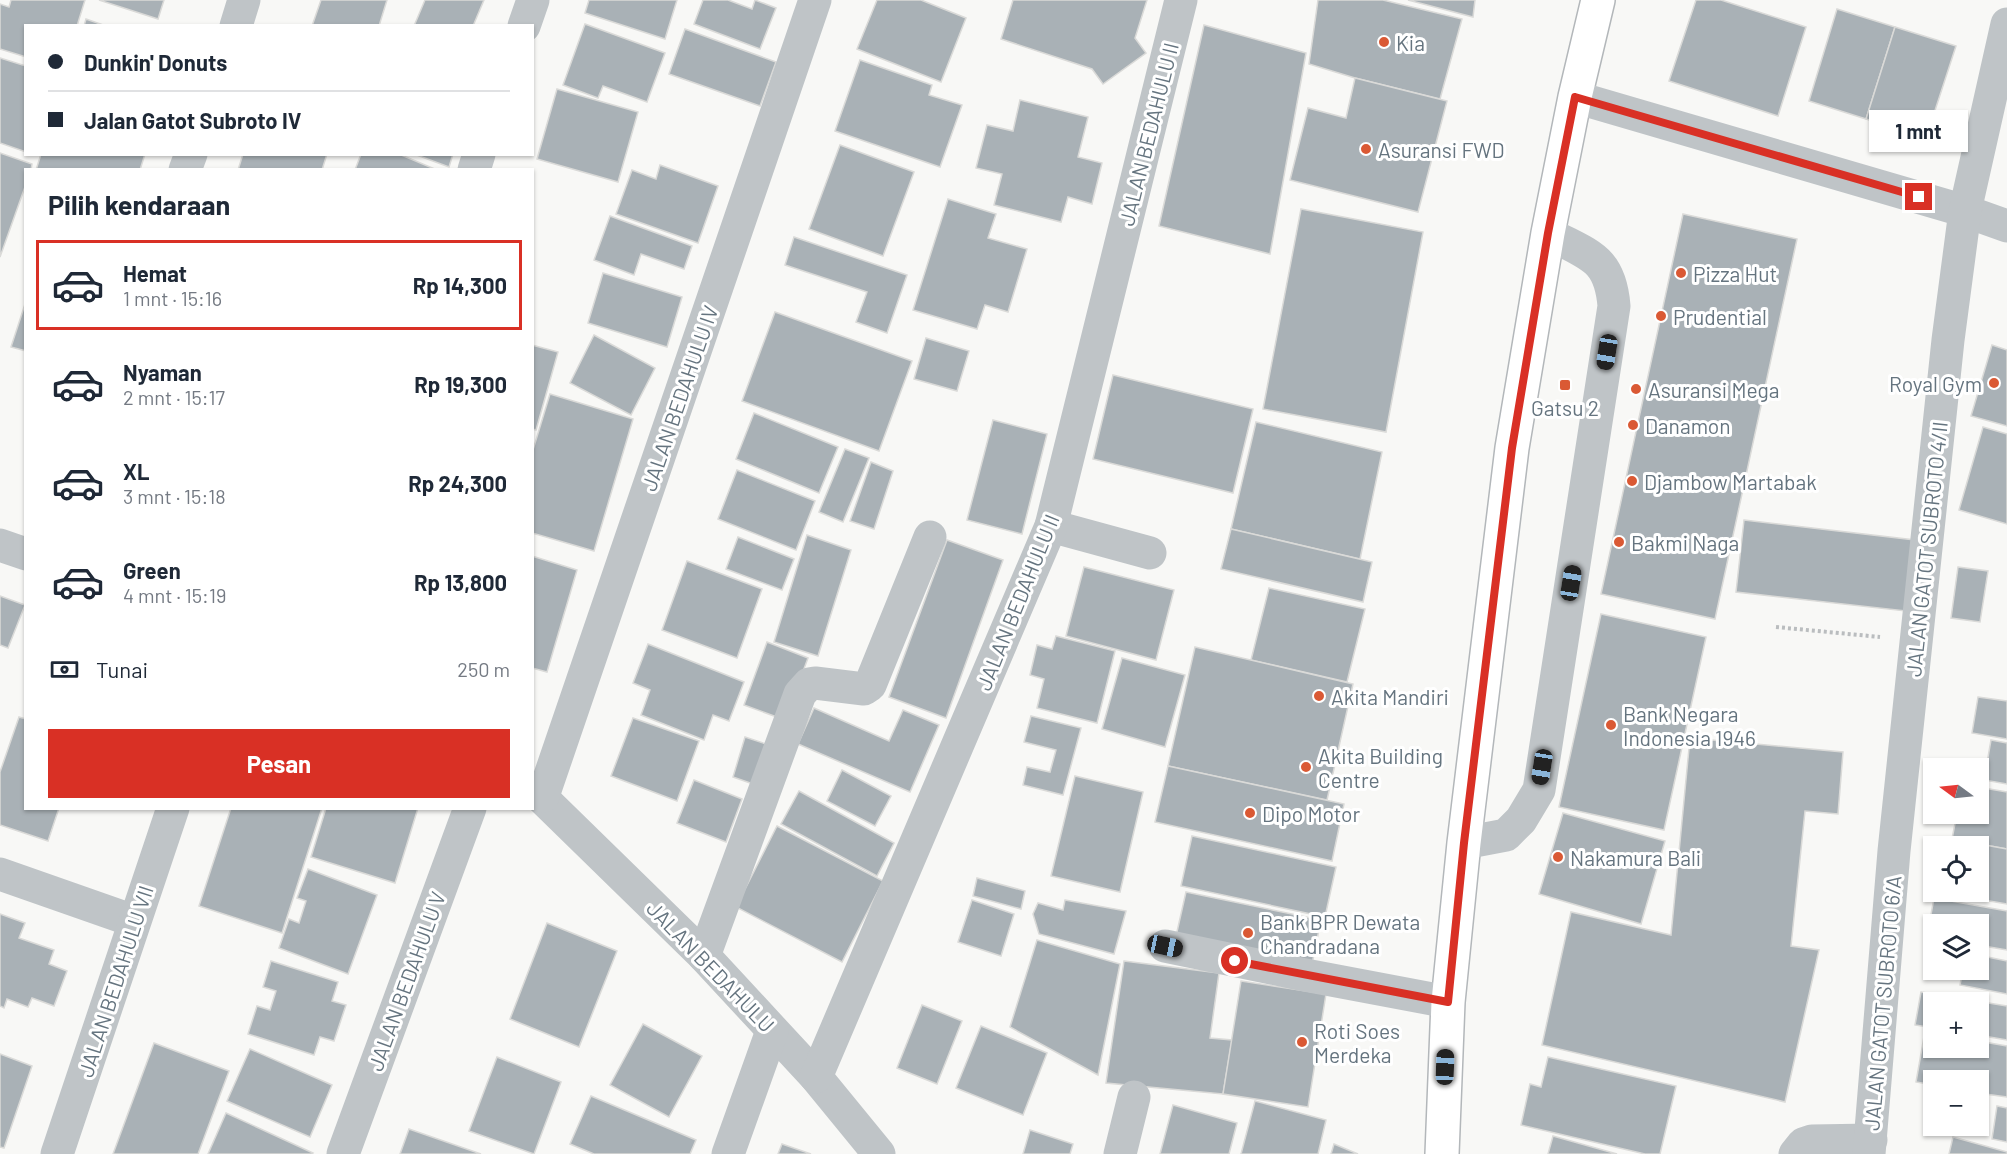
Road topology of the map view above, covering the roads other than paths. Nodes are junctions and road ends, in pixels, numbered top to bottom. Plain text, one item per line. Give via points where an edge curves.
1 (244, 0) edge
2 (533, 0) edge
3 (815, 0) edge
4 (1181, 0) edge
5 (1598, 0) edge
6 (237, 24) edge
7 (525, 24) edge
8 (2007, 24) edge
9 (1575, 97) junction
10 (1965, 211) junction
11 (2007, 226) edge
12 (1548, 233) junction
13 (1051, 526) junction
14 (930, 537) dead end
15 (0, 545) edge
16 (24, 553) edge
17 (1150, 553) dead end
18 (538, 792) edge
19 (172, 810) edge
20 (469, 810) edge
21 (1464, 843) junction
22 (1894, 851) joint
23 (0, 874) edge
24 (134, 921) junction
25 (1165, 946) dead end
26 (704, 956) junction
27 (1448, 1002) junction
28 (772, 1031) junction
29 (816, 1077) junction
30 (1134, 1097) dead end
31 (1870, 1147) edge
32 (57, 1154) edge
33 (343, 1154) edge
34 (728, 1154) edge
35 (879, 1154) edge
36 (1120, 1154) edge
37 (1442, 1154) edge
38 (1795, 1154) edge

1 - 6 street
2 - 7 street
3 - 18 street, JALAN BEDAHULU IV
4 - 13 street, JALAN BEDAHULU II
5 - 9 highway
8 - 10 street, JALAN GATOT SUBROTO 4/II
9 - 10 street
9 - 12 highway
10 - 11 street
10 - 22 street, JALAN GATOT SUBROTO 4/II
12 - 21 highway via 1512,448
12 - 21 street via 1599,261 1608,274 1614,306 1539,790 1521,820 1506,835
13 - 17 street
13 - 29 street, JALAN BEDAHULU II
14 - 26 street via 870,685 864,689 815,683 808,684 801,694
15 - 16 street
18 - 26 street, JALAN BEDAHULU
19 - 24 street, JALAN BEDAHULU VII
20 - 33 street, JALAN BEDAHULU V
21 - 27 highway
22 - 31 street, JALAN GATOT SUBROTO 6/A
23 - 24 street
24 - 32 street, JALAN BEDAHULU VII
25 - 27 street
26 - 28 street, JALAN BEDAHULU
27 - 37 highway
28 - 29 street, JALAN BEDAHULU
28 - 34 street
29 - 35 street, JALAN BEDAHULU
30 - 36 street
31 - 38 street via 1812,1141 1803,1144

